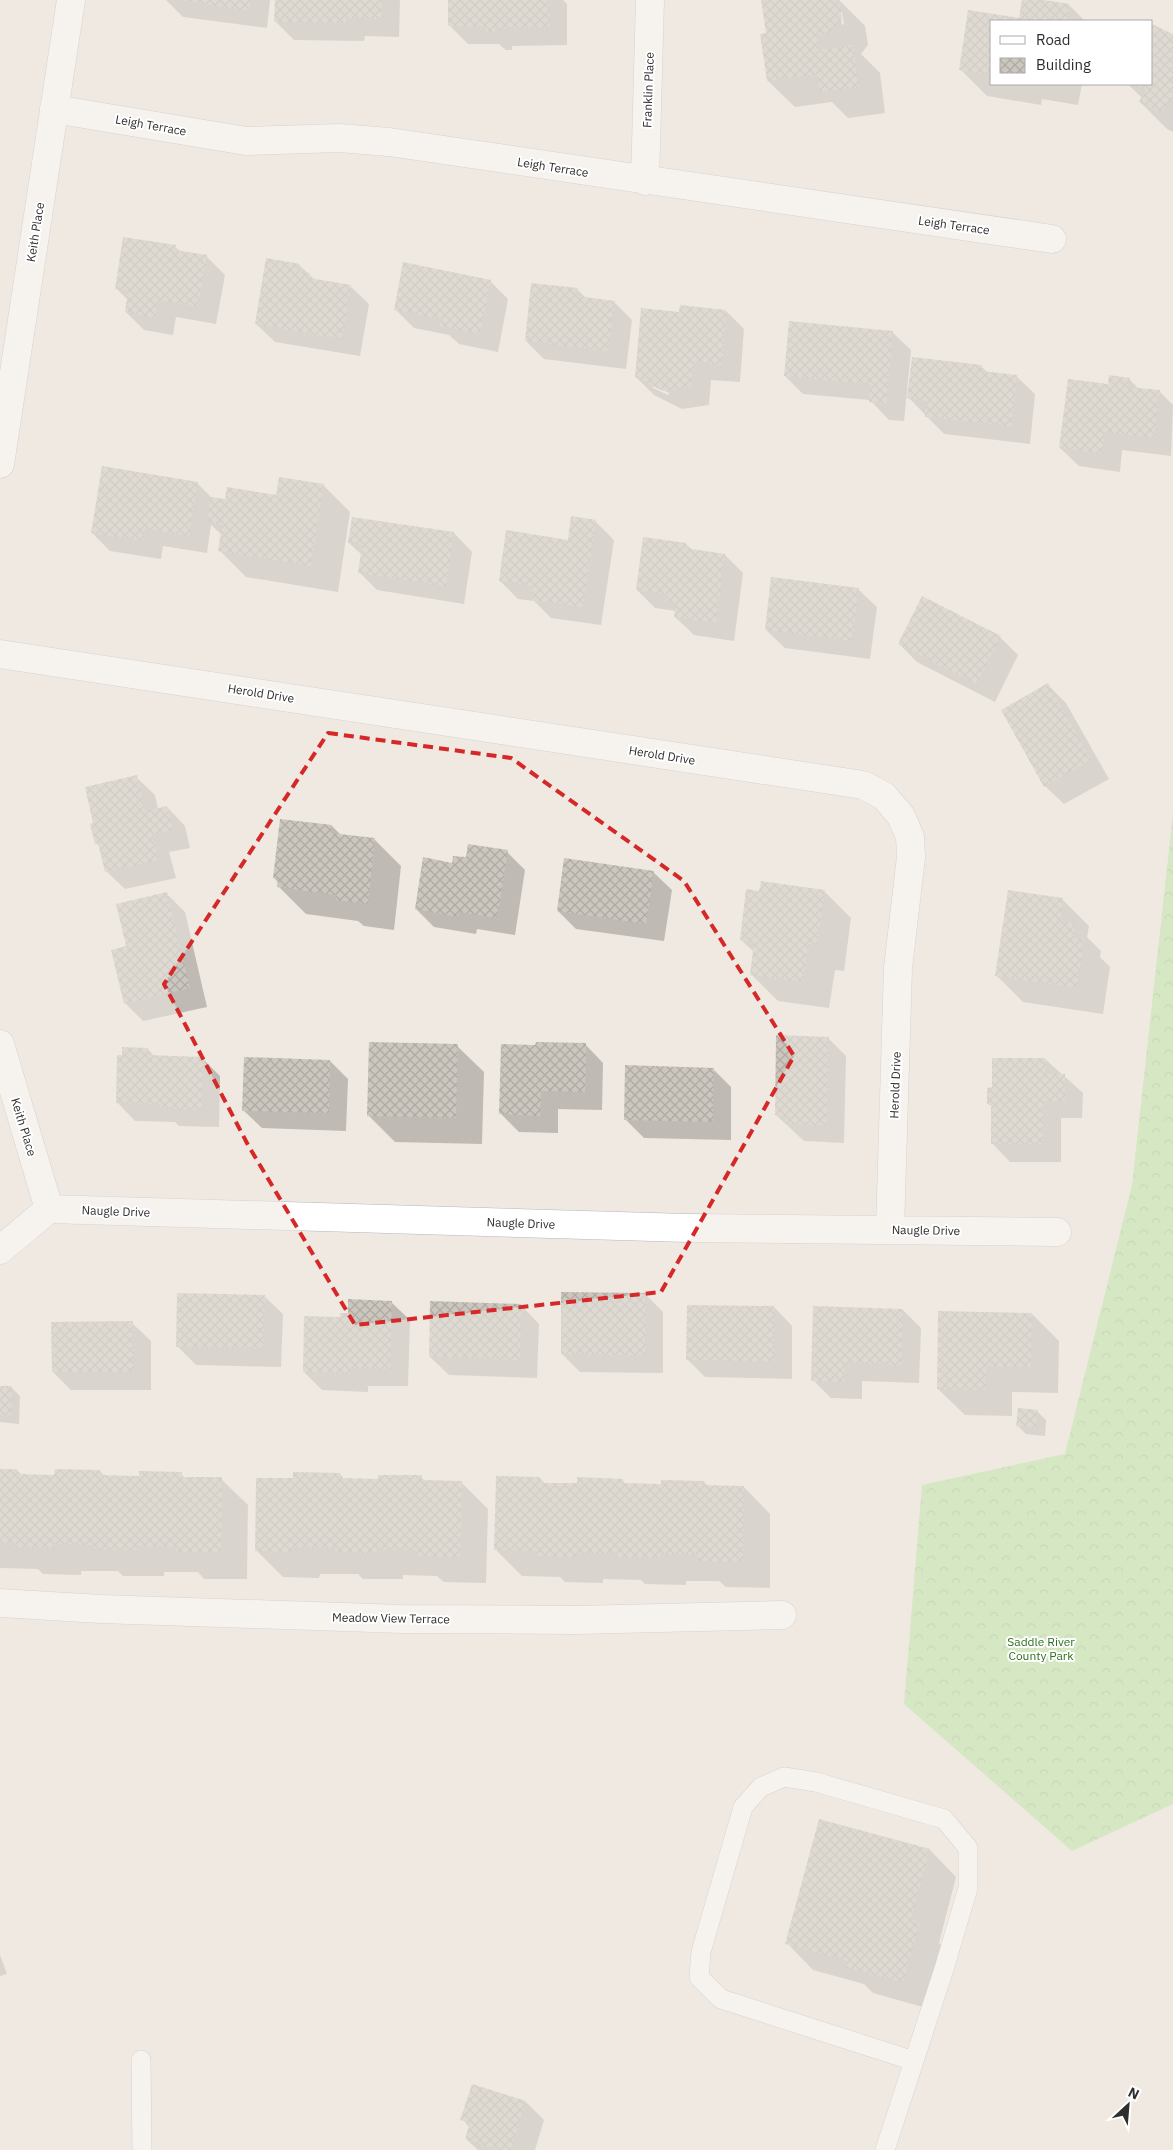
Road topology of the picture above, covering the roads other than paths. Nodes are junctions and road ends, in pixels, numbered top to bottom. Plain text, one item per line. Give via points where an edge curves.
1 (70, 0) edge
2 (650, 0) edge
3 (54, 109) junction
4 (645, 181) junction
5 (1052, 239) dead end
6 (0, 464) edge
7 (0, 654) edge
8 (0, 1044) edge
9 (49, 1209) junction
10 (890, 1229) junction
11 (1057, 1232) dead end
12 (0, 1250) edge
13 (0, 1603) edge
14 (782, 1615) dead end
15 (141, 2060) dead end
16 (914, 2061) junction
17 (142, 2150) edge
18 (885, 2150) edge

1 - 3 street, Keith Place
2 - 4 street, Franklin Place
3 - 4 street, Leigh Terrace via 246,141 339,138 381,142
3 - 6 street, Keith Place
4 - 5 street, Leigh Terrace
7 - 10 street, Herold Drive via 863,785 884,796 901,816 910,837 912,857 898,968
8 - 9 street, Keith Place
9 - 10 street, Naugle Drive via 687,1228
9 - 12 street
10 - 11 street, Naugle Drive
13 - 14 street, Meadow View Terrace via 402,1619 576,1620
15 - 17 lane
16 - 16 lane via 968,1888 968,1848 944,1819 816,1782 784,1777 762,1787 743,1807 701,1952 699,1977 721,2000
16 - 18 lane

